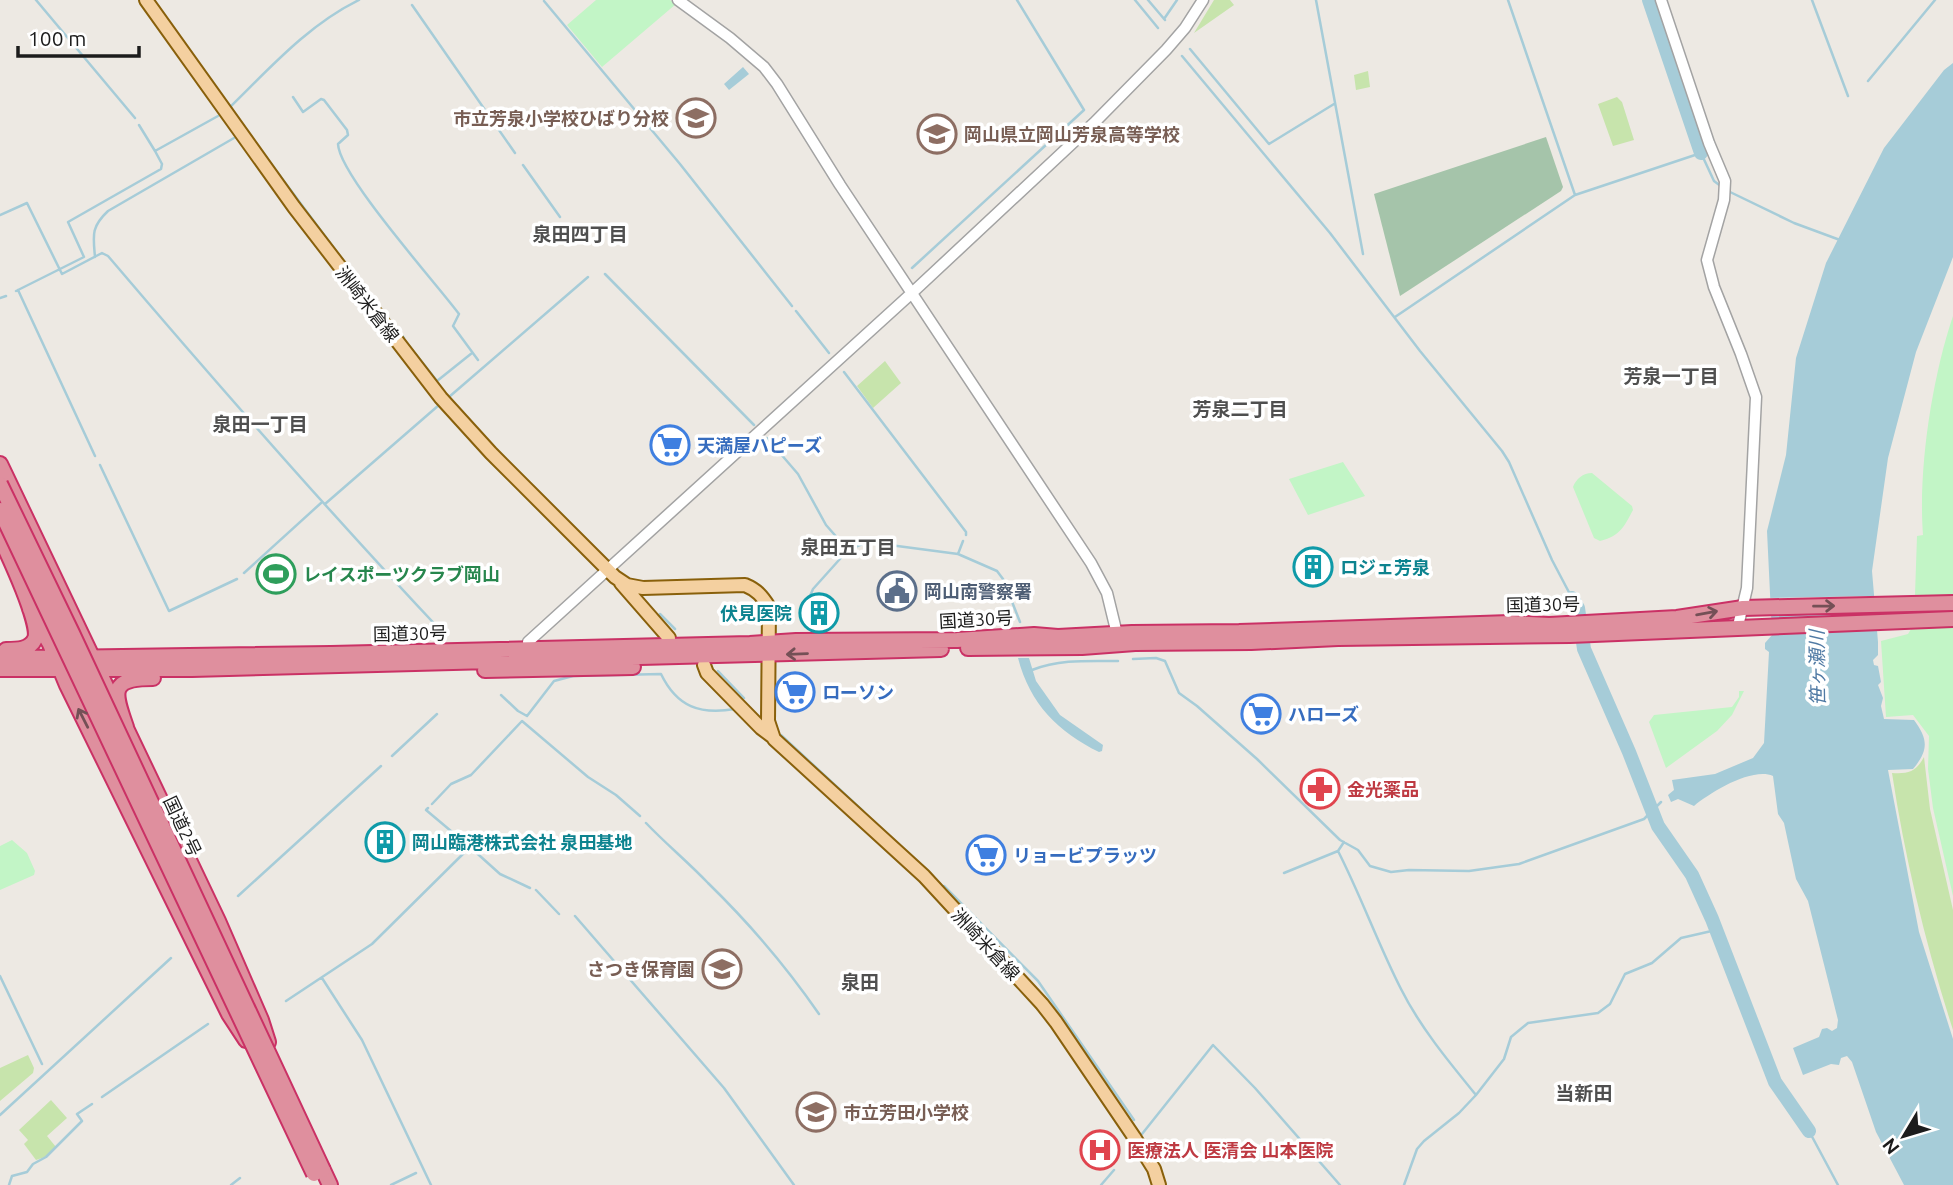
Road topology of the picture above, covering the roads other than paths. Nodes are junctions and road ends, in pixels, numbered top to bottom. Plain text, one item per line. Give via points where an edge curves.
1 (146, 0) edge
2 (678, 0) edge
3 (1203, 0) edge
4 (1661, 0) edge
5 (913, 292) junction
6 (0, 464) edge
7 (0, 484) edge
8 (0, 510) edge
9 (0, 537) edge
10 (608, 570) junction
11 (621, 582) junction
12 (1953, 603) edge
13 (1749, 608) junction
14 (30, 610) junction
15 (1953, 619) edge
16 (1738, 626) junction
17 (1590, 628) junction
18 (1575, 629) junction
19 (1117, 634) junction
20 (669, 638) junction
21 (528, 642) junction
22 (768, 649) junction
23 (0, 650) edge
24 (182, 655) junction
25 (0, 657) edge
26 (331, 659) junction
27 (95, 663) junction
28 (58, 664) junction
29 (704, 665) junction
30 (0, 668) edge
31 (192, 669) junction
32 (126, 727) junction
33 (773, 737) junction
34 (271, 1069) junction
35 (319, 1176) edge
36 (330, 1185) edge
37 (1159, 1185) edge

1 - 10 main road, 洲崎米倉線 via 294,207 441,398
2 - 5 street via 764,67
3 - 5 street via 1154,65
4 - 13 street via 1725,181 1707,260 1757,410
5 - 10 street
5 - 19 street via 1091,564 1107,593
6 - 27 highway
7 - 34 highway, 国道2号, bridge
8 - 34 highway, 国道2号, bridge
9 - 14 highway
10 - 11 main road, 洲崎米倉線
10 - 21 street
11 - 20 main road, 洲崎米倉線
11 - 22 main road via 643,588 745,585 756,590 769,607
13 -> 12 highway, 国道30号
13 - 16 street
17 -> 13 highway, 国道30号
14 - 23 highway via 36,624 35,640 20,650
14 - 28 highway
15 - 16 highway, 国道30号
16 - 17 highway, 国道30号
17 - 18 highway, 国道30号
18 - 19 highway, 国道30号 via 1510,623
18 -> 22 highway, 国道30号 via 1082,647
19 - 22 highway, 国道30号
20 - 21 highway
20 - 22 highway via 744,636
21 - 24 highway via 225,649
22 - 26 highway, 国道30号
22 - 29 highway via 751,664
22 - 33 main road via 768,721
24 - 26 highway, 国道30号
24 - 27 highway, 国道30号
25 - 28 highway, 国道30号
26 - 31 highway, 国道30号
27 - 28 highway, 国道30号
27 - 31 highway, 国道30号
27 - 32 highway
28 - 30 highway, 国道30号
34 -> 28 highway, bridge via 229,1014
29 - 31 highway via 267,675
29 - 33 main road, 洲崎米倉線
31 - 32 highway via 177,678 133,679 121,685 116,697
32 - 34 highway, bridge via 261,1020
33 - 37 main road, 洲崎米倉線 via 924,876 1042,1004 1134,1137
34 - 35 highway, 国道2号, bridge
35 - 36 highway, 国道2号

